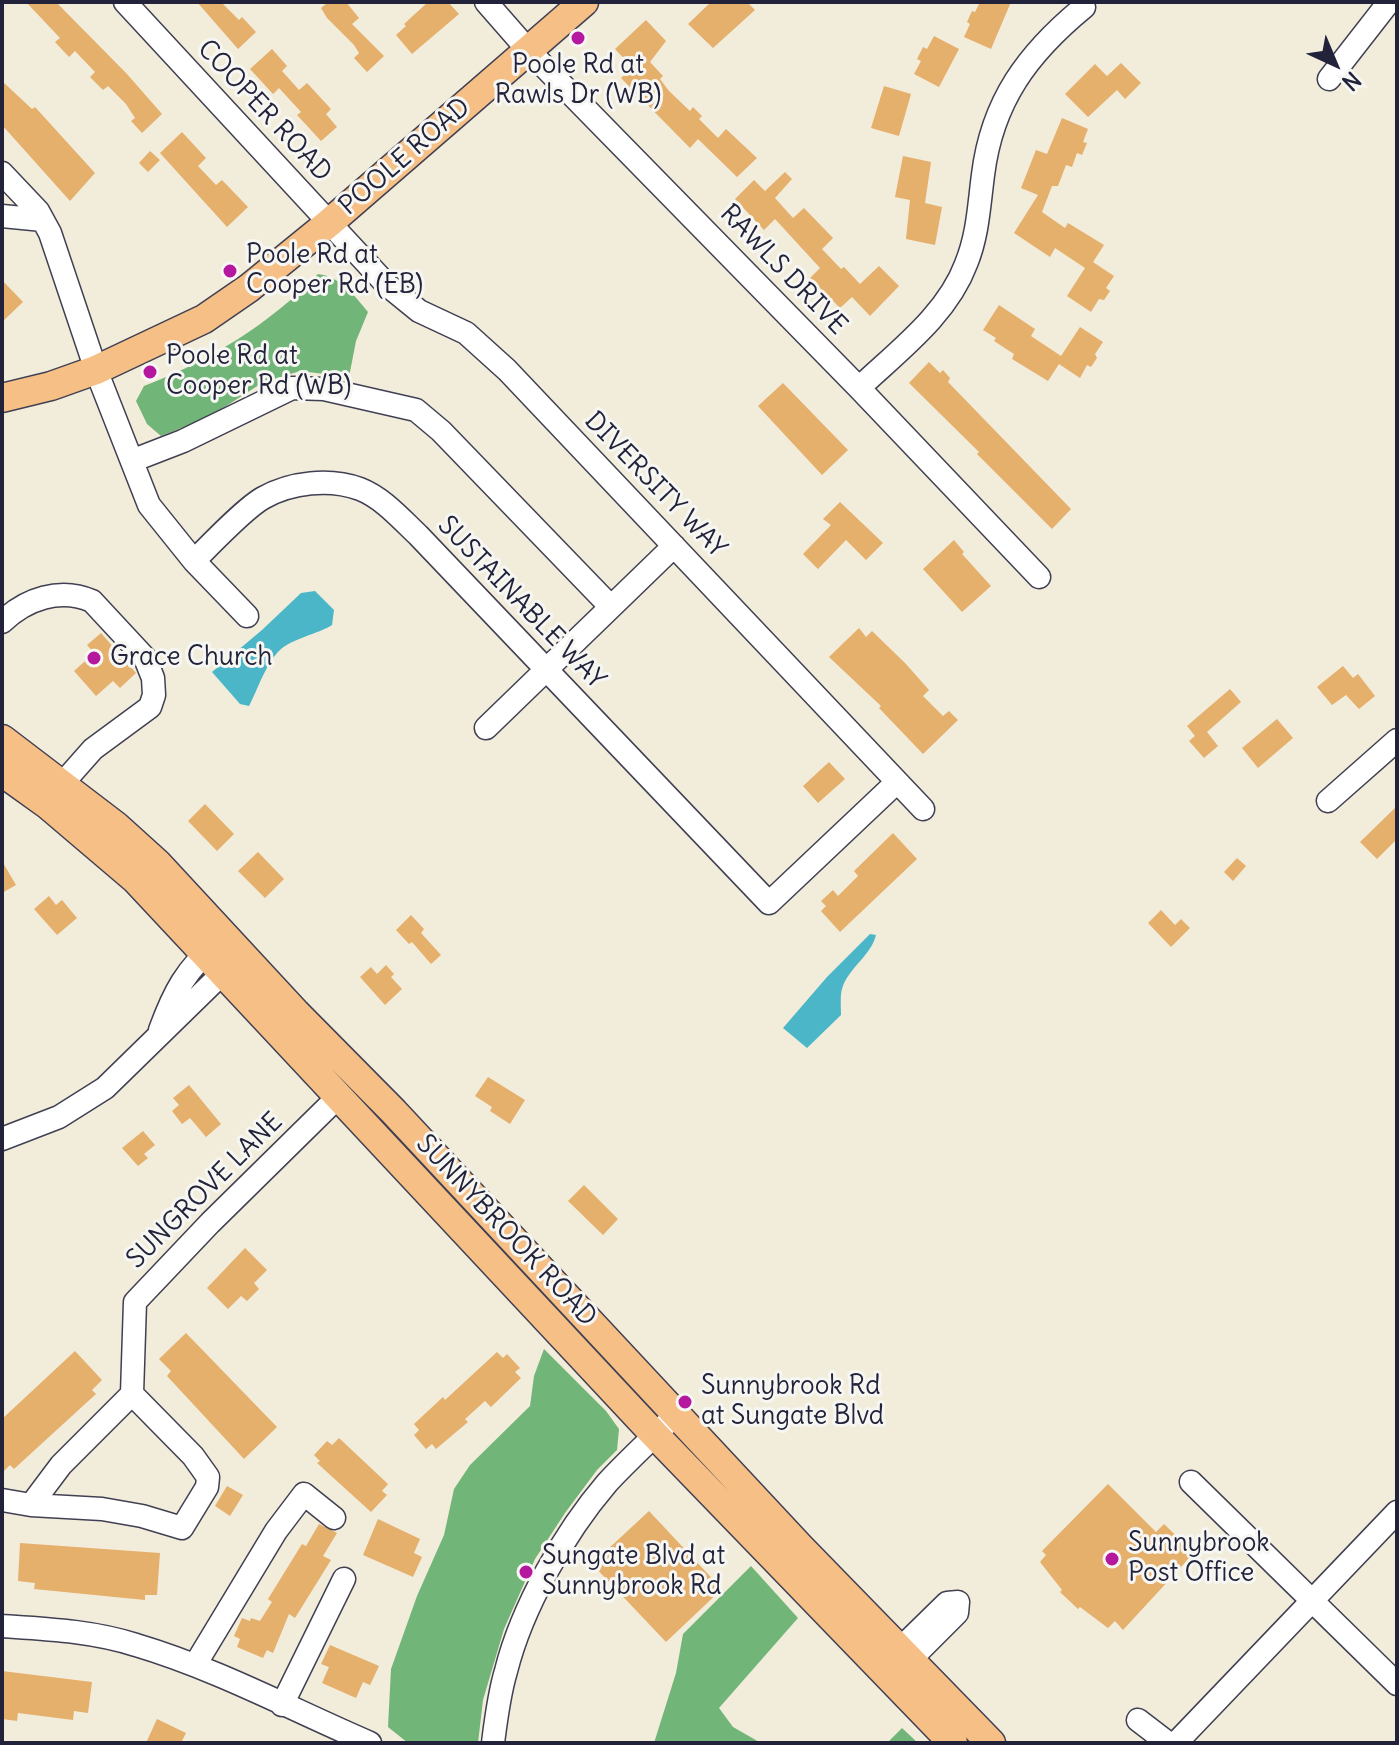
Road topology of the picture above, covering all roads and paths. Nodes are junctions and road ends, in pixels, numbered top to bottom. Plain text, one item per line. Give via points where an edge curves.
1 (125, 2) edge
2 (486, 2) edge
3 (584, 2) edge
4 (1389, 2) edge
5 (1084, 7) dead end
6 (528, 50) junction
7 (1329, 79) dead end
8 (2, 173) edge
9 (2, 216) edge
10 (43, 220) junction
11 (329, 223) junction
12 (96, 370) junction
13 (859, 388) junction
14 (2, 398) edge
15 (134, 460) junction
16 (674, 546) junction
17 (194, 561) junction
18 (1039, 577) dead end
19 (611, 607) junction
20 (247, 616) dead end
21 (2, 622) edge
22 (546, 670) junction
23 (486, 728) dead end
24 (2, 739) edge
25 (1397, 740) edge
26 (2, 755) edge
27 (2, 772) edge
28 (897, 782) junction
29 (62, 784) junction
30 (1328, 801) dead end
31 (923, 809) dead end
32 (223, 954) junction
33 (338, 1097) junction
34 (2, 1139) edge
35 (132, 1394) junction
36 (676, 1414) junction
37 (655, 1435) junction
38 (1191, 1482) dead end
39 (2, 1500) edge
40 (31, 1505) junction
41 (1397, 1512) edge
42 (334, 1518) dead end
43 (344, 1579) dead end
44 (1310, 1601) junction
45 (2, 1626) edge
46 (195, 1665) junction
47 (1397, 1684) edge
48 (282, 1705) junction
49 (1138, 1720) dead end
50 (1176, 1742) edge
51 (370, 1743) edge
52 (493, 1743) edge
53 (953, 1743) edge
54 (991, 1743) edge

1 - 11 street, COOPER ROAD
2 - 6 street, RAWLS DRIVE
3 - 6 main road, POOLE ROAD
4 - 7 street
5 - 13 street via 1038,50 1004,98 987,148 975,237 958,282 927,324
6 - 11 main road, POOLE ROAD
6 - 13 street, RAWLS DRIVE
8 - 10 street
9 - 10 street
10 - 12 street
11 - 12 main road, POOLE ROAD via 204,319
11 - 16 street, DIVERSITY WAY via 387,285 419,311 466,333 507,370
12 - 14 main road, POOLE ROAD
12 - 15 street
13 - 18 street, RAWLS DRIVE
15 - 17 street via 149,505
15 - 19 street via 292,388 324,389 416,410
16 - 19 street
16 - 28 street, DIVERSITY WAY
17 - 20 street
17 - 22 street, SUSTAINABLE WAY via 262,498 297,485 360,489 391,509
19 - 22 street
21 - 29 street via 44,596 83,597 149,668 154,695 150,707 93,749
22 - 23 street
22 - 28 street, SUSTAINABLE WAY via 769,903
24 - 29 main road, SUNNYBROOK ROAD
25 - 30 street
26 - 29 main road via 48,787
27 - 32 main road, SUNNYBROOK ROAD via 111,856
28 - 31 street, DIVERSITY WAY
29 - 32 main road, SUNNYBROOK ROAD via 158,864
32 - 33 main road, SUNNYBROOK ROAD
32 - 34 street via 187,971 158,1034 105,1088 59,1117
32 - 36 main road, SUNNYBROOK ROAD via 296,1013 394,1112
33 - 35 street, SUNGROVE LANE via 135,1302
33 - 37 main road, SUNNYBROOK ROAD
35 - 40 street via 61,1465
35 - 40 street via 208,1477 182,1528 102,1509
36 - 37 street
36 - 54 main road, SUNNYBROOK ROAD
37 - 52 street via 608,1482 558,1551 506,1667
37 - 53 main road, SUNNYBROOK ROAD
38 - 44 street
39 - 40 street
41 - 44 street
42 - 46 street via 304,1494
43 - 48 street
44 - 47 street
44 - 50 street
45 - 46 street via 93,1635
46 - 48 street
48 - 51 street
49 - 50 street

